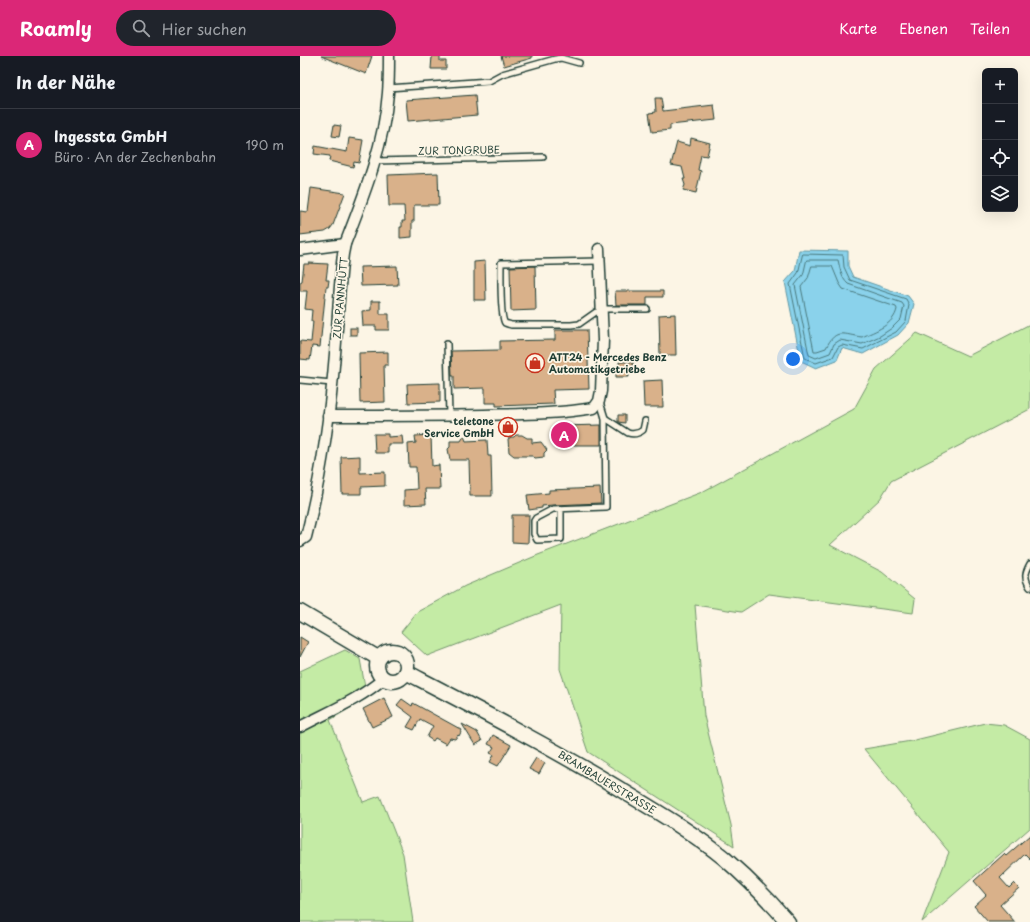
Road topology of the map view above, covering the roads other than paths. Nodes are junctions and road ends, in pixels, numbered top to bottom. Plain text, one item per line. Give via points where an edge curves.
1 (389, 56) edge
2 (579, 63) dead end
3 (388, 88) junction
4 (543, 157) dead end
5 (376, 161) junction
6 (345, 244) junction
7 (599, 249) dead end
8 (300, 250) edge
9 (600, 261) junction
10 (647, 309) dead end
11 (602, 311) junction
12 (446, 344) dead end
13 (300, 380) edge
14 (332, 383) junction
15 (599, 401) junction
16 (449, 415) junction
17 (328, 416) junction
18 (605, 418) junction
19 (645, 420) dead end
20 (561, 509) junction
21 (300, 540) edge
22 (1030, 564) edge
23 (1030, 587) edge
24 (300, 612) edge
25 (378, 658) junction
26 (406, 672) junction
27 (383, 679) junction
28 (300, 727) edge
29 (788, 922) edge

1 - 3 street, ZUR PANNHÜTT
2 - 3 lane via 561,58 502,74 489,81
3 - 5 street, ZUR PANNHÜTT
4 - 5 lane, ZUR TONGRUBE
5 - 6 street, ZUR PANNHÜTT
6 - 8 street
6 - 14 street, ZUR PANNHÜTT
7 - 9 street
9 - 11 street
9 - 11 lane via 501,263 502,304 505,323 511,325 579,324 596,312
10 - 11 lane
11 - 15 street
12 - 16 lane
13 - 14 lane
14 - 17 street, ZUR PANNHÜTT
15 - 16 street via 594,408 571,412
15 - 18 lane
16 - 17 street
17 - 21 street, ZUR PANNHÜTT via 314,507 306,537
18 - 19 lane via 632,434 643,430
18 - 20 lane via 606,507
20 - 20 lane via 553,509 536,518 534,534 537,540 561,539
22 - 23 lane via 1025,573 1026,582
24 - 25 main road
25 - 26 main road via 385,652 397,651 407,662
25 - 27 main road via 377,669
26 - 27 main road via 396,680
26 - 29 main road, BRAMBAUERSTRASSE via 578,764 678,825 724,858
27 - 28 street via 359,696

